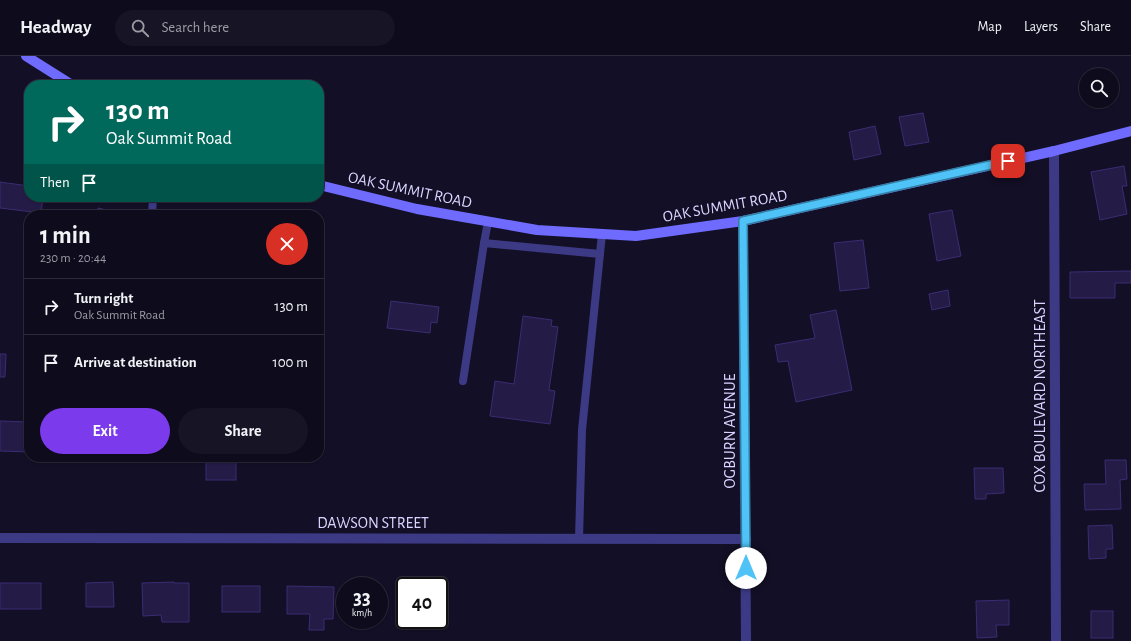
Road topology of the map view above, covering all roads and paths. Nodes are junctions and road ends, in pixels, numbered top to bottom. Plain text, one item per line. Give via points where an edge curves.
1 (26, 56) edge
2 (64, 80) edge
3 (1131, 131) edge
4 (1054, 151) junction
5 (324, 186) edge
6 (743, 221) junction
7 (488, 222) junction
8 (602, 234) junction
9 (484, 243) junction
10 (600, 254) junction
11 (463, 381) dead end
12 (0, 538) edge
13 (579, 539) junction
14 (746, 539) junction
15 (746, 641) edge
16 (1056, 641) edge

1 - 2 main road
3 - 4 main road, OAK SUMMIT ROAD
4 - 6 main road, OAK SUMMIT ROAD
4 - 16 street, COX BOULEVARD NORTHEAST
5 - 7 main road, OAK SUMMIT ROAD via 417,209
6 - 8 main road, OAK SUMMIT ROAD via 636,236
6 - 14 street, OGBURN AVENUE
7 - 8 main road, OAK SUMMIT ROAD via 538,230
7 - 9 lane
8 - 10 lane
9 - 10 lane
9 - 11 lane
10 - 13 lane via 582,430
12 - 13 street, DAWSON STREET
13 - 14 street, DAWSON STREET
14 - 15 street, OGBURN AVENUE

